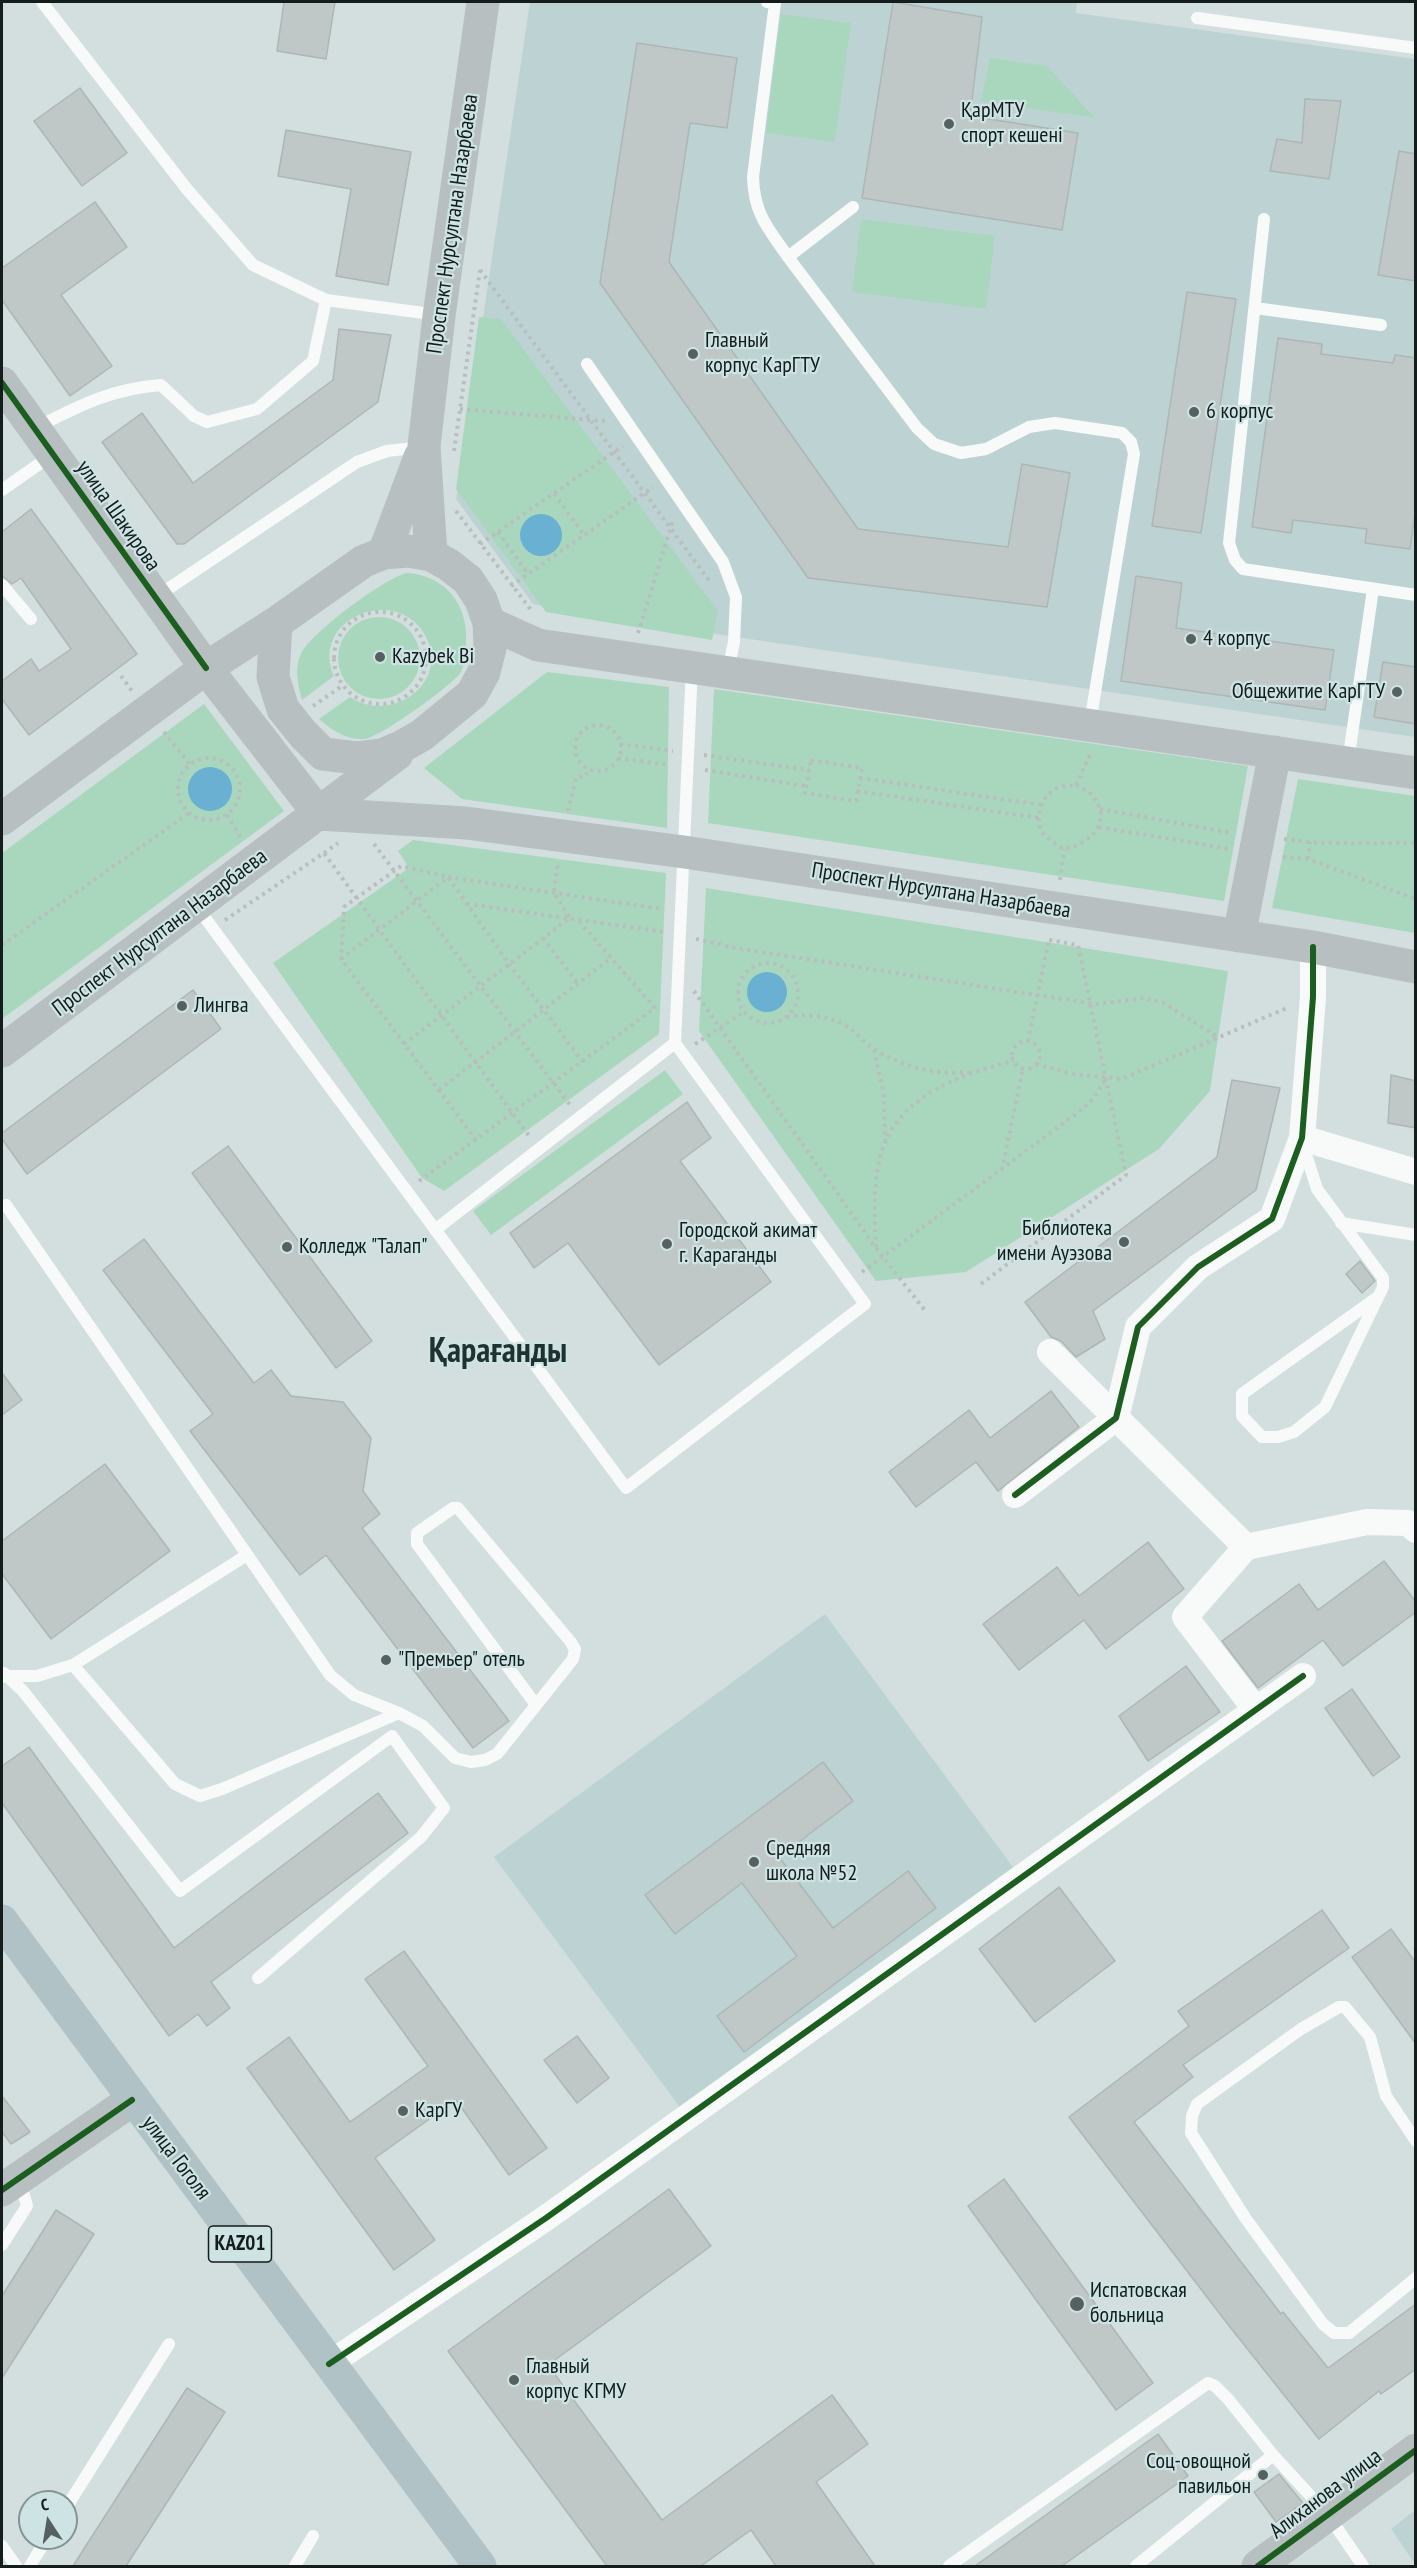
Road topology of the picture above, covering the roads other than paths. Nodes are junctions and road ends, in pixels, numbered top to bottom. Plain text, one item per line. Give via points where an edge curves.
1 (42, 2) edge
2 (483, 2) edge
3 (773, 2) edge
4 (1197, 18) dead end
5 (1416, 48) edge
6 (853, 207) dead end
7 (1264, 219) dead end
8 (788, 256) junction
9 (326, 300) junction
10 (1255, 308) junction
11 (439, 315) junction
12 (1381, 325) dead end
13 (587, 364) dead end
14 (2, 383) edge
15 (34, 428) junction
16 (438, 451) junction
17 (52, 455) junction
18 (2, 490) edge
19 (384, 553) junction
20 (431, 555) junction
21 (2, 585) edge
22 (1374, 589) junction
23 (1416, 595) edge
24 (154, 598) junction
25 (31, 619) dead end
26 (276, 623) junction
27 (489, 623) junction
28 (692, 666) junction
29 (206, 668) junction
30 (728, 672) junction
31 (1090, 724) junction
32 (422, 735) junction
33 (1275, 752) junction
34 (323, 754) junction
35 (1348, 763) junction
36 (1416, 773) edge
37 (359, 783) junction
38 (319, 814) junction
39 (2, 819) edge
40 (466, 823) junction
41 (684, 852) junction
42 (205, 918) junction
43 (1239, 936) junction
44 (1313, 947) junction
45 (1416, 967) edge
46 (678, 1048) junction
47 (2, 1051) edge
48 (1302, 1138) junction
49 (1416, 1172) edge
50 (3, 1207) edge
51 (1341, 1223) junction
52 (435, 1230) junction
53 (1416, 1235) edge
54 (1378, 1297) junction
55 (1050, 1352) dead end
56 (1116, 1418) junction
57 (1015, 1495) dead end
58 (1416, 1530) edge
59 (1246, 1547) junction
60 (247, 1555) junction
61 (73, 1665) junction
62 (3, 1674) edge
63 (1303, 1676) dead end
64 (536, 1705) junction
65 (1256, 1710) junction
66 (399, 1713) junction
67 (2, 1921) edge
68 (258, 1978) dead end
69 (132, 2100) junction
70 (1416, 2141) edge
71 (10, 2184) edge
72 (2, 2246) edge
73 (1416, 2278) edge
74 (169, 2344) dead end
75 (329, 2364) junction
76 (1416, 2450) edge
77 (1273, 2455) junction
78 (77, 2490) edge
79 (1328, 2515) junction
80 (313, 2536) dead end
81 (2, 2546) edge
82 (40, 2550) edge
83 (16, 2566) edge
84 (30, 2566) edge
85 (295, 2566) edge
86 (480, 2566) edge
87 (949, 2566) edge
88 (1136, 2566) edge
89 (1258, 2566) edge
90 (1363, 2566) edge

1 - 9 lane via 186,188 253,265
2 - 11 main road, Проспект Нурсултана Назарбаева
3 - 8 lane via 753,199
4 - 5 lane
6 - 8 lane
7 - 10 lane
8 - 31 lane via 916,428 934,444 961,453 986,449 1029,428 1055,423 1122,433 1131,442 1134,454
9 - 11 lane
9 - 15 lane via 313,361 257,408 207,422 194,416 161,385 131,387
10 - 12 lane
10 - 22 lane via 1229,543 1235,560 1244,569
11 - 16 main road, Проспект Нурсултана Назарбаева
13 - 30 lane via 723,562 736,597
14 - 15 main road, улица Шакирова
15 - 17 main road, улица Шакирова
16 - 19 main road, Проспект Нурсултана Назарбаева
16 - 20 main road, Проспект Нурсултана Назарбаева
16 - 24 lane via 387,452 357,462
17 - 18 lane
17 - 24 main road, улица Шакирова
19 - 20 main road via 408,551
19 - 26 main road via 364,561
20 - 27 main road via 468,580
21 - 25 lane
22 - 23 lane
22 - 35 lane
24 - 29 main road, улица Шакирова
26 - 29 main road
26 - 34 main road via 273,677 283,709
27 - 28 main road via 538,645
27 - 32 main road via 490,648 472,694
28 - 30 main road
28 - 41 lane
29 - 38 main road
29 - 39 main road
30 - 31 main road
31 - 33 main road
32 - 34 main road via 382,755 357,758
32 - 37 main road
33 - 35 main road
33 - 43 main road
34 - 37 main road, Проспект Нурсултана Назарбаева
35 - 36 main road
37 - 38 main road
37 - 40 main road, Проспект Нурсултана Назарбаева
38 - 40 main road, Проспект Нурсултана Назарбаева
38 - 42 main road, Проспект Нурсултана Назарбаева
40 - 41 main road, Проспект Нурсултана Назарбаева
41 - 43 main road, Проспект Нурсултана Назарбаева
41 - 46 lane
42 - 47 main road, Проспект Нурсултана Назарбаева
42 - 52 lane
43 - 44 main road, Проспект Нурсултана Назарбаева
44 - 45 main road, Проспект Нурсултана Назарбаева
44 - 48 street
46 - 52 lane via 579,1117
46 - 52 lane via 865,1304 626,1488
48 - 49 street
48 - 51 lane via 1317,1189
48 - 56 street via 1272,1219 1198,1267 1138,1327
50 - 60 lane
51 - 53 lane
51 - 54 lane via 1383,1278
54 - 54 lane via 1325,1407 1294,1432 1262,1437 1242,1416 1242,1394
55 - 56 street
56 - 57 street
56 - 59 street
58 - 59 street via 1408,1523 1367,1522
59 - 65 street via 1185,1617
60 - 61 lane
60 - 66 lane via 330,1675 354,1695
61 - 62 lane via 37,1676
61 - 66 lane via 175,1784 200,1796
62 - 68 lane via 23,1691 180,1892 392,1736 444,1808 421,1837
63 - 65 street
64 - 64 lane via 573,1659 575,1649 463,1511 453,1508 417,1533 417,1544
64 - 66 lane via 497,1754 471,1762 455,1758 423,1726
65 - 75 street via 546,2218
67 - 69 highway, улица Гоголя / KАZ01
69 - 71 main road
69 - 75 highway, улица Гоголя / KАZ01
70 - 73 lane via 1386,2096 1370,2037 1345,2007 1301,2030 1197,2104 1190,2125 1191,2133 1246,2219 1323,2324 1334,2333 1349,2333
71 - 72 lane via 27,2206
74 - 78 lane
75 - 86 highway, улица Гоголя / KАZ01
76 - 79 main road, Алиханова улица
77 - 79 lane
77 - 87 lane via 1228,2399 1215,2386 1204,2385
77 - 88 lane
79 - 89 main road, Алиханова улица
79 - 90 lane
80 - 85 lane
81 - 83 lane
82 - 84 lane

